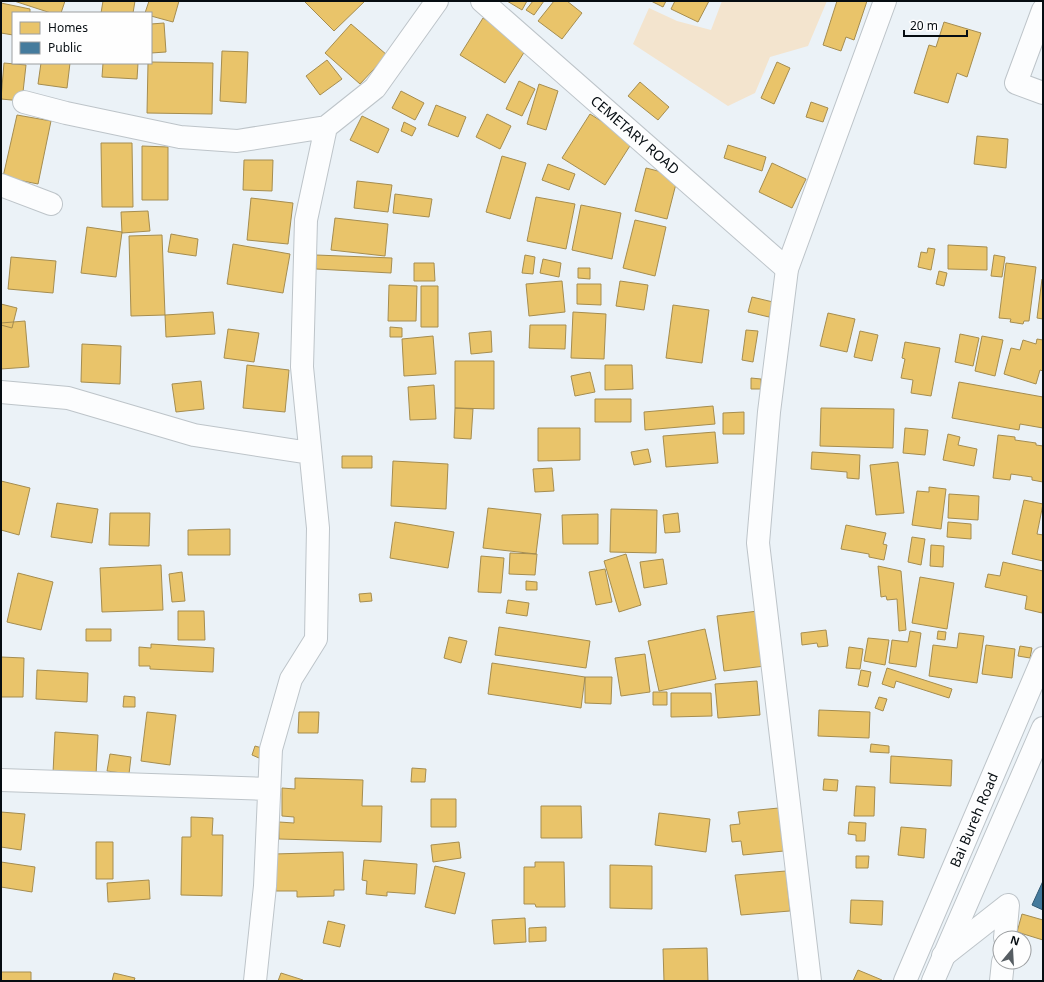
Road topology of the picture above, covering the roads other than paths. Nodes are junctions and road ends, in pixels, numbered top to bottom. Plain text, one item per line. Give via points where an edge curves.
1 (437, 1) edge
2 (482, 1) edge
3 (885, 1) edge
4 (1043, 10) edge
5 (1043, 93) edge
6 (24, 102) dead end
7 (326, 127) junction
8 (1, 185) edge
9 (51, 204) dead end
10 (787, 269) junction
11 (1, 392) edge
12 (310, 453) junction
13 (1043, 658) edge
14 (1043, 728) edge
15 (1, 780) edge
16 (269, 789) junction
17 (1006, 930) edge
18 (943, 956) junction
19 (1002, 970) edge
20 (255, 981) edge
21 (810, 981) edge
22 (905, 981) edge
23 (933, 981) edge
24 (1001, 981) edge

1 - 7 main road via 375,88
2 - 10 main road, CEMETARY ROAD
3 - 10 main road
4 - 5 main road via 1016,83
6 - 7 main road via 180,137 237,141
7 - 12 main road via 306,220 302,367
8 - 9 main road
10 - 21 main road via 769,412 758,542
11 - 12 main road via 68,398 194,435
12 - 16 main road via 318,528 316,639 291,679 271,749
13 - 22 main road, Bai Bureh Road
14 - 18 main road, Bai Bureh Road
15 - 16 main road
16 - 20 main road via 265,886
17 - 18 main road via 1008,905
18 - 23 main road, Bai Bureh Road
19 - 24 main road

